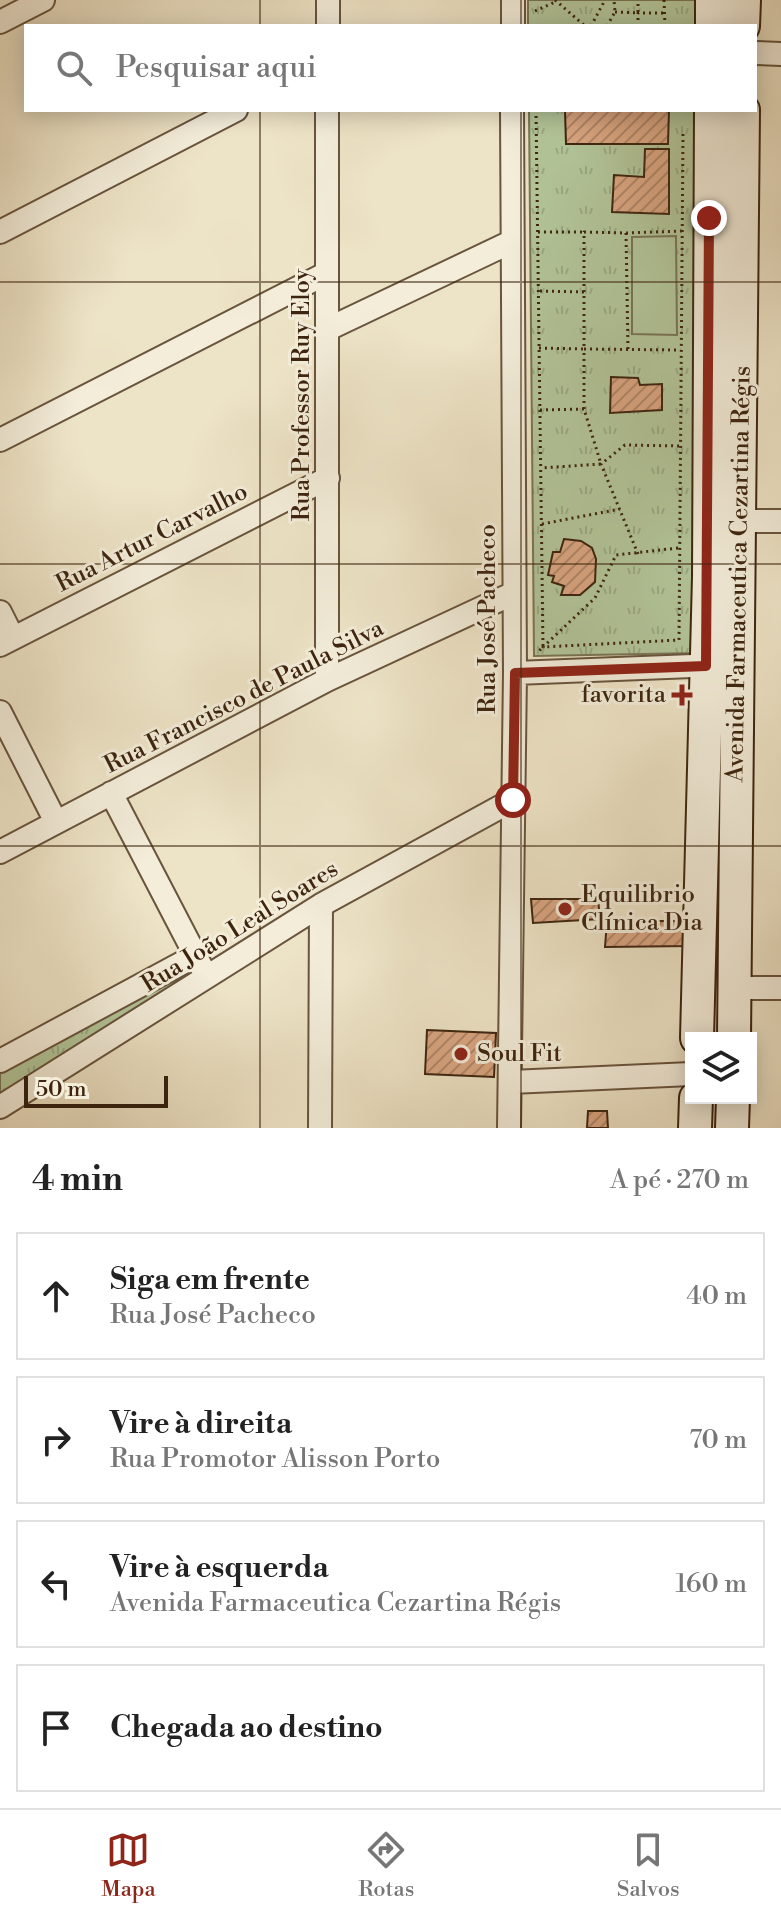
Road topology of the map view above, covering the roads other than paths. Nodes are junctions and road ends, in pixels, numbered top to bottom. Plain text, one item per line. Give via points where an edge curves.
1 (43, 0) edge
2 (328, 0) edge
3 (513, 0) edge
4 (712, 0) edge
5 (744, 0) edge
6 (0, 22) edge
7 (328, 24) edge
8 (513, 24) edge
9 (712, 24) edge
10 (743, 24) edge
11 (757, 53) edge
12 (781, 54) edge
13 (232, 112) edge
14 (327, 112) edge
15 (512, 112) edge
16 (743, 112) edge
17 (697, 118) edge
18 (0, 232) edge
19 (511, 242) junction
20 (327, 273) junction
21 (328, 329) junction
22 (0, 440) edge
23 (328, 478) junction
24 (740, 521) junction
25 (781, 521) edge
26 (514, 593) junction
27 (0, 612) edge
28 (6, 642) edge
29 (722, 665) junction
30 (515, 673) junction
31 (327, 680) junction
32 (0, 712) edge
33 (111, 793) junction
34 (513, 800) junction
35 (56, 822) junction
36 (0, 852) edge
37 (321, 905) junction
38 (195, 956) junction
39 (207, 976) junction
40 (735, 988) junction
41 (781, 988) edge
42 (697, 1032) edge
43 (734, 1032) edge
44 (0, 1061) edge
45 (685, 1074) edge
46 (511, 1082) junction
47 (696, 1104) edge
48 (733, 1104) edge
49 (0, 1107) edge
50 (320, 1128) edge
51 (509, 1128) edge
52 (695, 1128) edge
53 (732, 1128) edge

1 - 6 street
2 - 7 street
3 - 8 street
4 - 9 street
5 - 10 street
11 - 12 street
13 - 18 street
14 - 20 street, Rua Professor Ruy Eloy
15 - 19 street, Rua José Pacheco
16 - 24 street, Avenida Farmaceutica Cezartina Régis
17 - 29 street, Avenida Farmaceutica Cezartina Régis
19 - 21 street
19 - 26 street, Rua José Pacheco
20 - 21 street, Rua Professor Ruy Eloy
20 - 22 street
21 - 23 street, Rua Professor Ruy Eloy
23 - 28 street, Rua Artur Carvalho
23 - 31 street, Rua Professor Ruy Eloy
24 - 25 street
24 - 29 street, Avenida Farmaceutica Cezartina Régis
26 - 30 street, Rua José Pacheco
26 - 31 street, Rua Francisco de Paula Silva
27 - 28 street
29 - 30 street
29 - 40 street, Avenida Farmaceutica Cezartina Régis
29 - 42 street, Avenida Farmaceutica Cezartina Régis
30 - 34 street, Rua José Pacheco
31 - 33 street, Rua Francisco de Paula Silva
32 - 35 street
33 - 35 street, Rua Francisco de Paula Silva
33 - 38 street
34 - 37 street, Rua João Leal Soares
34 - 46 street, Rua José Pacheco
35 - 36 street, Rua Francisco de Paula Silva
37 - 39 street, Rua João Leal Soares
37 - 50 street
38 - 39 street
38 - 44 street, Rua João Leal Soares
39 - 49 street, Rua João Leal Soares
40 - 41 street
40 - 43 street, Avenida Farmaceutica Cezartina Régis
45 - 46 street
46 - 51 street, Rua José Pacheco
47 - 52 street
48 - 53 street

